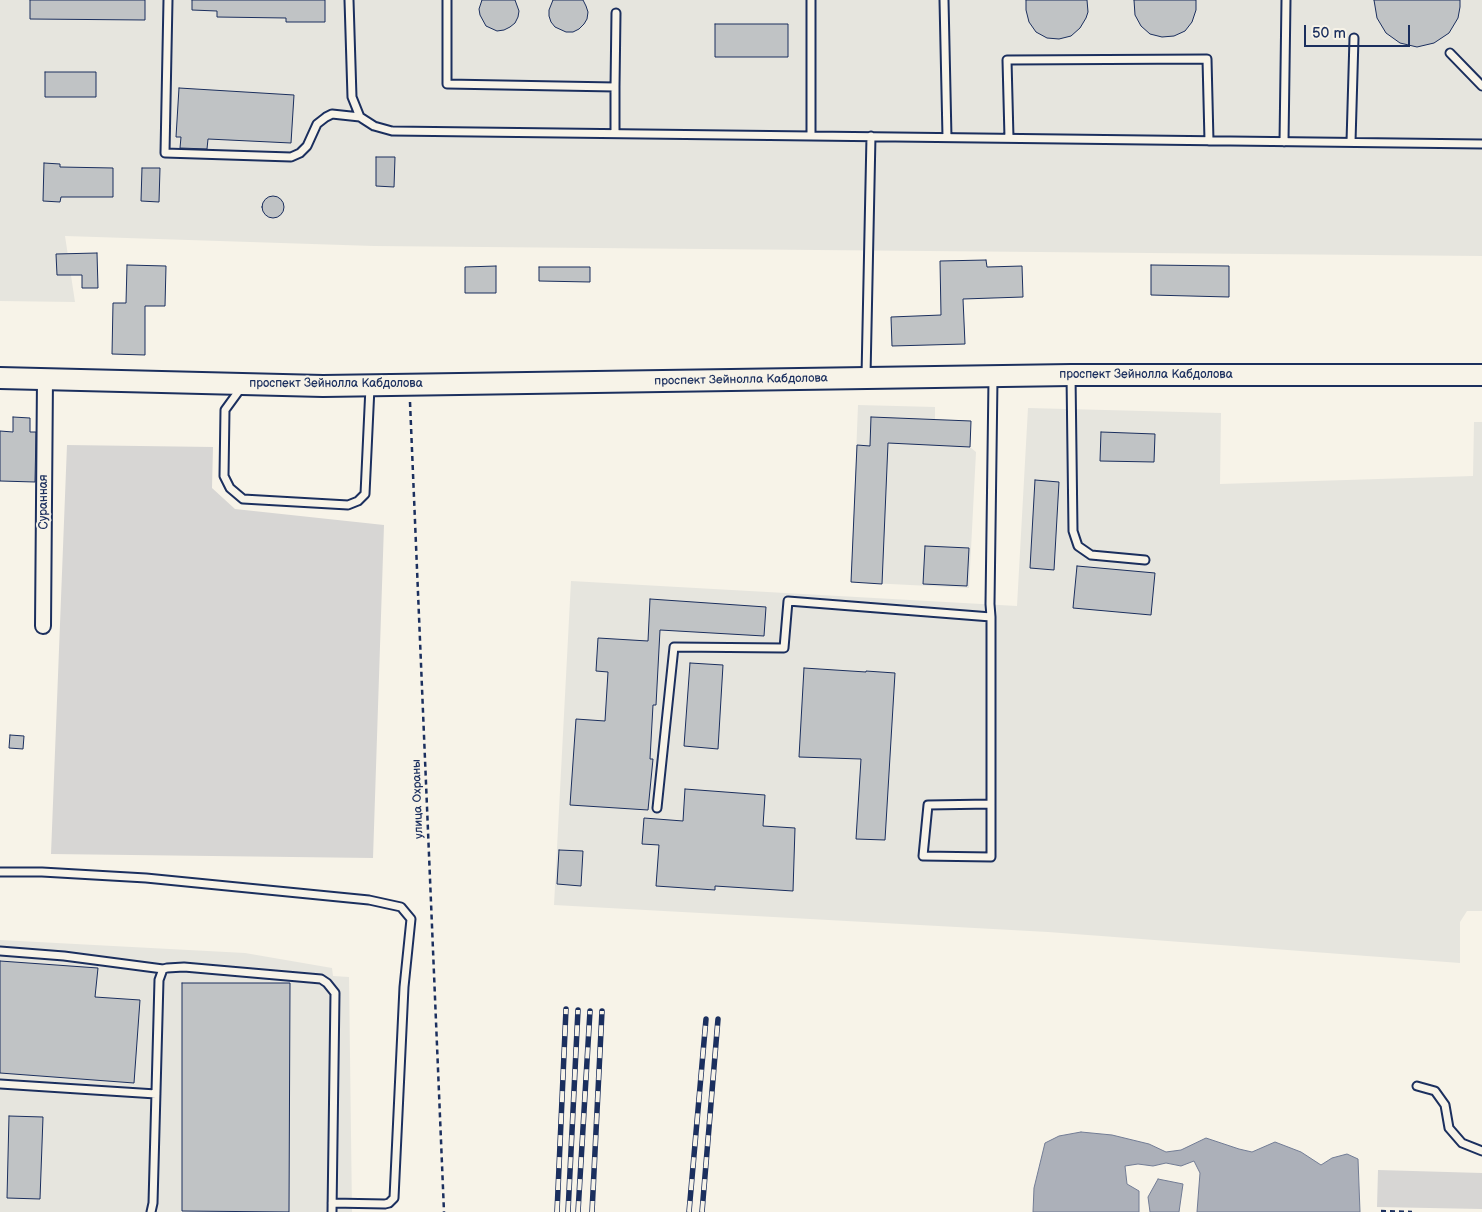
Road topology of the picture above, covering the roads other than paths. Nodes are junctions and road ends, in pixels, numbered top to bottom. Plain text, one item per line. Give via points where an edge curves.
1 (168, 0) edge
2 (349, 0) edge
3 (447, 0) edge
4 (811, 0) edge
5 (944, 0) edge
6 (1286, 0) edge
7 (616, 13) dead end
8 (1354, 38) dead end
9 (1450, 52) dead end
10 (1482, 86) edge
11 (615, 88) junction
12 (360, 117) junction
13 (615, 133) junction
14 (811, 136) junction
15 (871, 136) junction
16 (947, 137) junction
17 (1009, 138) junction
18 (1209, 141) junction
19 (1284, 142) junction
20 (1351, 142) junction
21 (1482, 144) edge
22 (1071, 375) junction
23 (1482, 375) edge
24 (993, 377) junction
25 (0, 378) edge
26 (45, 378) junction
27 (866, 378) junction
28 (244, 383) junction
29 (370, 384) junction
30 (1145, 560) dead end
31 (991, 617) junction
32 (44, 626) dead end
33 (991, 804) junction
34 (658, 808) dead end
35 (0, 872) edge
36 (0, 951) edge
37 (163, 969) junction
38 (0, 1084) edge
39 (1417, 1086) dead end
40 (156, 1094) junction
41 (1482, 1151) edge
42 (332, 1204) junction
43 (151, 1212) edge
44 (332, 1212) edge

1 - 12 lane via 165,153 291,157 307,146 317,124 326,116
2 - 12 lane via 352,98
3 - 11 lane via 447,84
4 - 14 lane
5 - 16 lane
6 - 19 lane
7 - 11 lane
8 - 20 lane
9 - 10 lane
11 - 13 lane
12 - 13 lane via 374,126 392,131
13 - 14 lane
14 - 15 lane
15 - 16 lane
15 - 27 lane
16 - 17 lane
17 - 18 lane
17 - 18 lane via 1007,60 1207,59
18 - 19 lane
19 - 20 lane
20 - 21 lane
22 - 23 main road, проспект Зейнолла Кабдолова
22 - 24 main road, проспект Зейнолла Кабдолова
22 - 30 lane via 1073,531 1078,546 1091,555
24 - 27 main road, проспект Зейнолла Кабдолова
24 - 31 lane
25 - 26 main road, проспект Зейнолла Кабдолова
26 - 28 main road, проспект Зейнолла Кабдолова
26 - 32 street, Суранная
27 - 29 main road, проспект Зейнолла Кабдолова
28 - 29 main road, проспект Зейнолла Кабдолова
28 - 29 lane via 225,410 224,476 230,488 243,498 348,505 365,494
31 - 33 lane
31 - 34 lane via 788,601 784,648 674,647
33 - 33 lane via 991,857 923,856 928,806
35 - 42 lane via 146,878 369,900 401,907 411,919 404,987 394,1198 386,1204
36 - 37 lane
37 - 40 lane via 159,980
37 - 42 lane via 322,979 335,993
38 - 40 lane
39 - 41 lane via 1436,1091 1444,1104 1449,1128 1462,1143
40 - 43 lane
42 - 44 lane

